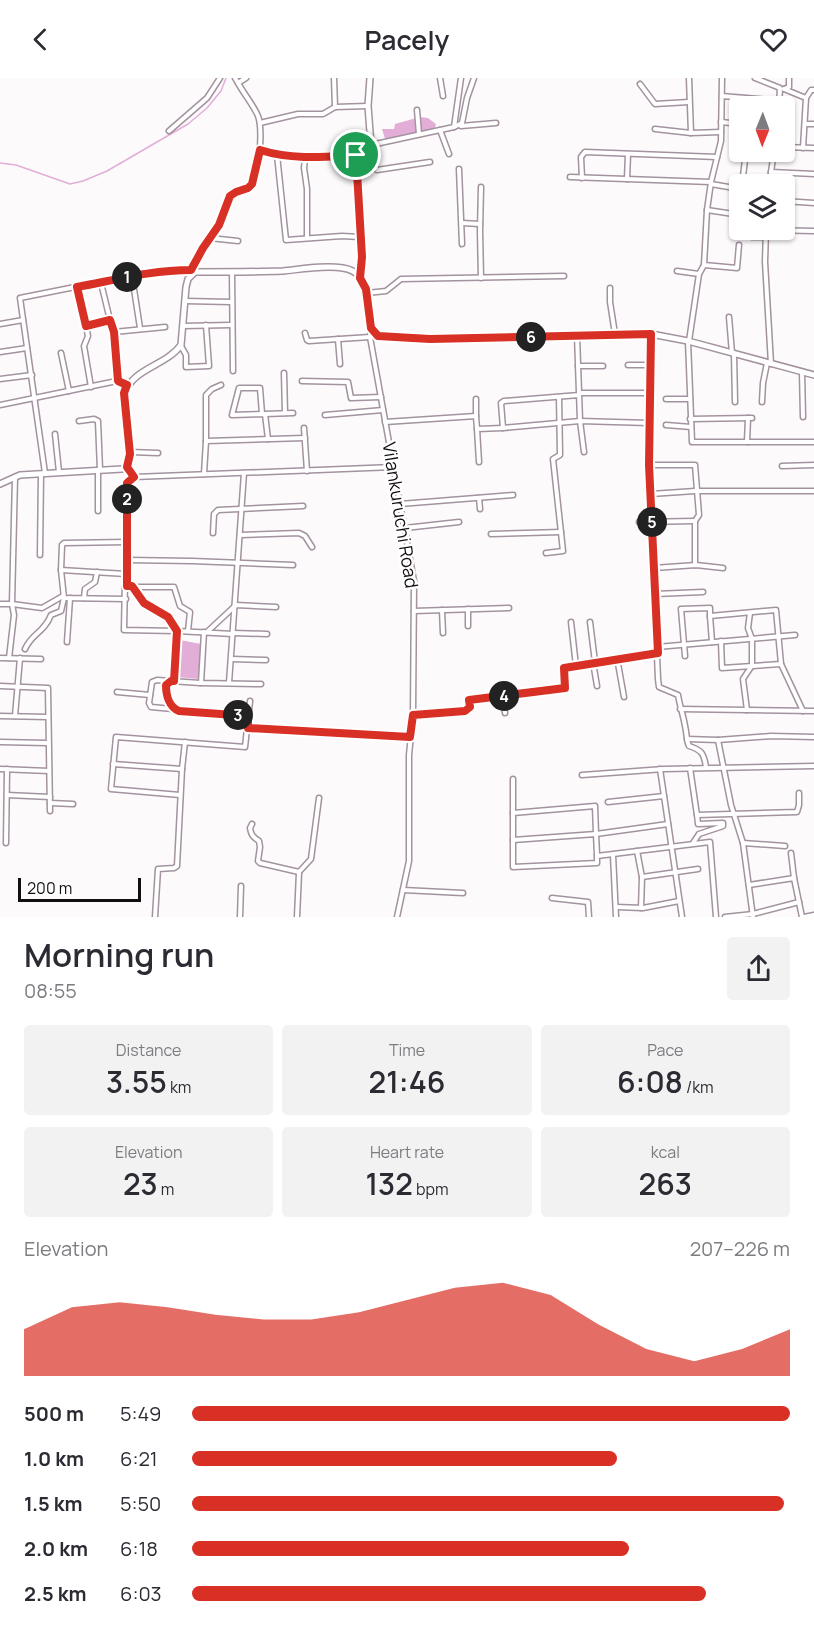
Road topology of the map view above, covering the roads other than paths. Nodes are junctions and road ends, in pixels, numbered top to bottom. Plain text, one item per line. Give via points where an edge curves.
1 (220, 78) edge
2 (246, 78) edge
3 (334, 78) edge
4 (370, 78) edge
5 (440, 78) edge
6 (461, 78) edge
7 (474, 78) edge
8 (689, 78) edge
9 (722, 78) edge
10 (755, 78) edge
11 (789, 78) edge
12 (237, 80) edge
13 (640, 84) dead end
14 (782, 89) junction
15 (814, 90) edge
16 (443, 96) dead end
17 (722, 96) junction
18 (781, 96) edge
19 (729, 97) edge
20 (807, 98) junction
21 (689, 102) junction
22 (368, 106) junction
23 (336, 107) junction
24 (417, 110) dead end
25 (721, 122) junction
26 (260, 123) junction
27 (496, 123) dead end
28 (729, 123) edge
29 (805, 124) junction
30 (814, 124) edge
31 (454, 127) junction
32 (655, 129) dead end
33 (440, 130) junction
34 (169, 131) dead end
35 (721, 132) junction
36 (691, 133) junction
37 (419, 134) junction
38 (368, 146) junction
39 (795, 148) edge
40 (803, 148) junction
41 (814, 148) edge
42 (260, 150) junction
43 (449, 154) dead end
44 (628, 154) junction
45 (277, 155) junction
46 (356, 155) junction
47 (717, 157) junction
48 (305, 159) junction
49 (430, 162) dead end
50 (772, 162) edge
51 (459, 169) dead end
52 (771, 172) joint
53 (814, 174) edge
54 (570, 177) dead end
55 (582, 178) junction
56 (627, 179) junction
57 (711, 183) junction
58 (481, 187) dead end
59 (729, 187) edge
60 (795, 202) edge
61 (814, 203) edge
62 (707, 210) junction
63 (729, 213) edge
64 (462, 223) junction
65 (480, 224) junction
66 (795, 231) edge
67 (814, 231) edge
68 (361, 237) junction
69 (210, 238) junction
70 (307, 238) junction
71 (765, 240) edge
72 (238, 241) dead end
73 (462, 244) dead end
74 (739, 245) dead end
75 (704, 265) junction
76 (677, 271) dead end
77 (191, 272) junction
78 (232, 272) junction
79 (699, 274) junction
80 (132, 276) junction
81 (564, 276) dead end
82 (360, 278) junction
83 (481, 278) junction
84 (101, 283) junction
85 (77, 287) junction
86 (610, 288) dead end
87 (367, 293) junction
88 (185, 301) junction
89 (231, 302) junction
90 (729, 317) dead end
91 (23, 320) junction
92 (110, 320) junction
93 (0, 324) edge
94 (206, 325) junction
95 (231, 325) junction
96 (86, 326) junction
97 (183, 326) junction
98 (165, 327) dead end
99 (140, 328) junction
100 (371, 328) junction
101 (114, 332) junction
102 (305, 333) dead end
103 (615, 334) junction
104 (651, 334) junction
105 (578, 335) junction
106 (370, 337) junction
107 (338, 339) junction
108 (688, 342) junction
109 (181, 345) junction
110 (27, 348) junction
111 (0, 352) edge
112 (61, 353) dead end
113 (733, 354) junction
114 (769, 363) junction
115 (340, 364) dead end
116 (628, 365) dead end
117 (650, 365) junction
118 (578, 366) junction
119 (603, 366) dead end
120 (233, 371) dead end
121 (801, 372) junction
122 (284, 373) dead end
123 (32, 375) junction
124 (814, 375) edge
125 (0, 379) edge
126 (118, 381) junction
127 (302, 381) dead end
128 (127, 385) junction
129 (221, 385) dead end
130 (91, 387) junction
131 (69, 391) junction
132 (649, 393) junction
133 (579, 394) junction
134 (35, 397) junction
135 (381, 397) junction
136 (559, 397) junction
137 (476, 399) dead end
138 (666, 399) dead end
139 (690, 399) junction
140 (735, 402) dead end
141 (762, 402) dead end
142 (0, 405) edge
143 (383, 410) junction
144 (285, 413) junction
145 (293, 413) dead end
146 (264, 414) junction
147 (325, 415) dead end
148 (476, 416) junction
149 (803, 417) dead end
150 (690, 419) junction
151 (79, 421) dead end
152 (580, 421) junction
153 (385, 422) junction
154 (559, 422) junction
155 (649, 423) junction
156 (666, 424) dead end
157 (691, 427) junction
158 (304, 428) dead end
159 (503, 428) junction
160 (477, 429) junction
161 (55, 434) dead end
162 (305, 438) junction
163 (267, 439) junction
164 (206, 441) junction
165 (747, 442) junction
166 (814, 442) edge
167 (129, 452) junction
168 (584, 452) dead end
169 (158, 453) dead end
170 (479, 462) dead end
171 (649, 465) junction
172 (814, 465) edge
173 (782, 466) dead end
174 (127, 467) junction
175 (394, 467) junction
176 (99, 470) junction
177 (307, 471) junction
178 (59, 472) junction
179 (43, 473) junction
180 (244, 473) junction
181 (204, 474) junction
182 (15, 476) junction
183 (134, 477) junction
184 (0, 484) edge
185 (695, 491) junction
186 (814, 491) edge
187 (651, 494) junction
188 (513, 495) dead end
189 (479, 498) junction
190 (400, 504) junction
191 (303, 506) dead end
192 (242, 509) junction
193 (480, 509) dead end
194 (98, 511) dead end
195 (695, 521) junction
196 (459, 522) dead end
197 (639, 522) dead end
198 (652, 522) junction
199 (405, 528) junction
200 (561, 532) junction
201 (213, 533) dead end
202 (491, 534) dead end
203 (240, 536) junction
204 (127, 542) junction
205 (312, 547) dead end
206 (546, 553) dead end
207 (40, 555) dead end
208 (127, 560) junction
209 (238, 563) junction
210 (293, 565) dead end
211 (695, 566) junction
212 (654, 568) junction
213 (723, 568) dead end
214 (61, 570) junction
215 (97, 572) junction
216 (126, 574) junction
217 (129, 586) junction
218 (703, 592) dead end
219 (655, 594) junction
220 (63, 597) junction
221 (70, 598) junction
222 (84, 598) junction
223 (126, 599) junction
224 (0, 604) edge
225 (12, 604) junction
226 (47, 605) junction
227 (236, 605) junction
228 (276, 607) dead end
229 (509, 608) dead end
230 (468, 609) junction
231 (414, 610) junction
232 (442, 610) junction
233 (750, 613) junction
234 (51, 615) junction
235 (710, 616) junction
236 (571, 622) dead end
237 (590, 622) dead end
238 (468, 626) dead end
239 (177, 631) junction
240 (188, 631) junction
241 (206, 632) junction
242 (234, 633) junction
243 (443, 633) dead end
244 (267, 634) dead end
245 (795, 635) dead end
246 (778, 636) junction
247 (752, 639) junction
248 (721, 641) junction
249 (67, 642) dead end
250 (712, 642) junction
251 (684, 645) junction
252 (657, 647) junction
253 (25, 650) dead end
254 (658, 653) junction
255 (685, 657) dead end
256 (0, 658) edge
257 (9, 658) junction
258 (20, 658) junction
259 (617, 658) junction
260 (41, 659) dead end
261 (232, 659) junction
262 (266, 660) dead end
263 (594, 662) junction
264 (781, 664) junction
265 (576, 666) junction
266 (752, 666) junction
267 (172, 681) junction
268 (201, 683) junction
269 (229, 683) junction
270 (261, 684) dead end
271 (0, 686) edge
272 (597, 686) dead end
273 (16, 688) junction
274 (117, 692) dead end
275 (150, 695) junction
276 (503, 696) junction
277 (624, 697) dead end
278 (250, 701) dead end
279 (680, 708) junction
280 (176, 710) junction
281 (747, 710) junction
282 (803, 711) junction
283 (814, 711) edge
284 (505, 713) dead end
285 (413, 715) junction
286 (0, 716) edge
287 (15, 716) junction
288 (248, 716) junction
289 (48, 717) junction
290 (248, 728) junction
291 (410, 737) junction
292 (814, 737) edge
293 (687, 739) junction
294 (718, 740) junction
295 (0, 742) edge
296 (185, 742) junction
297 (47, 743) junction
298 (113, 764) junction
299 (814, 766) edge
300 (706, 767) junction
301 (723, 767) junction
302 (690, 768) junction
303 (0, 769) edge
304 (7, 769) junction
305 (182, 769) junction
306 (660, 769) junction
307 (49, 771) junction
308 (582, 775) dead end
309 (513, 778) dead end
310 (799, 793) dead end
311 (7, 795) junction
312 (180, 795) junction
313 (50, 796) junction
314 (664, 796) junction
315 (319, 798) dead end
316 (608, 801) dead end
317 (50, 803) junction
318 (73, 804) dead end
319 (50, 811) dead end
320 (513, 813) junction
321 (697, 814) junction
322 (734, 815) junction
323 (668, 824) junction
324 (252, 825) dead end
325 (596, 834) junction
326 (513, 840) junction
327 (6, 843) dead end
328 (743, 843) junction
329 (693, 844) junction
330 (671, 846) junction
331 (785, 846) dead end
332 (637, 851) junction
333 (791, 853) dead end
334 (613, 855) junction
335 (597, 856) junction
336 (698, 869) dead end
337 (675, 871) junction
338 (299, 872) junction
339 (642, 877) junction
340 (794, 878) junction
341 (749, 885) junction
342 (241, 886) dead end
343 (403, 890) junction
344 (463, 892) dead end
345 (552, 898) dead end
346 (679, 901) junction
347 (799, 902) junction
348 (616, 907) junction
349 (641, 908) junction
350 (753, 915) edge
351 (814, 915) edge
352 (155, 917) edge
353 (240, 917) edge
354 (297, 917) edge
355 (397, 917) edge
356 (589, 917) edge
357 (616, 917) edge
358 (682, 917) edge
359 (716, 917) edge
360 (726, 917) edge
361 (803, 917) edge

1 - 34 street via 207,98
2 - 12 street
3 - 23 street
4 - 22 main road
5 - 16 street
6 - 31 street
7 - 31 street via 463,122
8 - 21 street
9 - 17 street
10 - 14 street
11 - 14 street via 789,87
12 - 26 street
13 - 21 street via 655,104
14 - 18 street
14 - 20 street
15 - 20 street
17 - 19 street
17 - 25 street
20 - 29 street
21 - 36 street
22 - 23 street
22 - 38 main road
23 - 26 street via 323,114 298,114
24 - 37 street
25 - 28 street
25 - 35 street
26 - 42 street
27 - 31 street
29 - 30 street
29 - 40 street
31 - 33 street
32 - 36 street
33 - 37 street
33 - 43 street
35 - 36 street
35 - 47 street
37 - 38 street
38 - 46 main road
38 - 49 street via 377,170
39 - 40 street
40 - 41 street
42 - 45 street
42 - 69 street via 252,184 230,196
44 - 47 street
44 - 55 street via 585,152 581,157
44 - 56 street
45 - 48 street
45 - 70 street via 286,240
46 - 48 street
46 - 68 main road
47 - 57 street
48 - 70 street
50 - 52 street
51 - 64 street
52 - 53 street
54 - 55 street
55 - 56 street
56 - 57 street
57 - 59 street
57 - 62 street
58 - 65 street
60 - 61 street
62 - 63 street
62 - 75 street
64 - 65 street
64 - 73 street
65 - 83 street
66 - 67 street
68 - 70 street
68 - 82 main road
69 - 72 street
69 - 77 street
71 - 114 street
74 - 75 street via 737,268
75 - 79 street
76 - 79 street
77 - 78 main road
77 - 80 street via 169,270
77 - 88 main road
78 - 82 main road via 344,268
78 - 89 street
79 - 108 street
80 - 84 street
80 - 99 street
81 - 83 street
82 - 87 main road
83 - 87 street via 401,279 386,291
84 - 85 street
84 - 92 street
85 - 91 street via 20,298
85 - 96 street
86 - 103 street
87 - 100 main road
88 - 89 street
88 - 97 main road
89 - 95 street
90 - 113 street
91 - 93 street
91 - 110 street
92 - 96 street
92 - 101 street
94 - 95 street
94 - 97 street
94 - 109 street via 209,366 186,367
95 - 120 street
96 - 130 street via 84,346
97 - 109 main road
98 - 99 street
99 - 101 street
100 - 105 main road via 378,336 430,339
100 - 106 street, Vilankuruchi Road
101 - 126 street
102 - 107 street via 309,341
103 - 104 main road
103 - 105 main road
104 - 108 main road
104 - 117 street
105 - 118 street
106 - 107 street
106 - 135 street, Vilankuruchi Road
107 - 115 street
108 - 113 main road
108 - 139 street
109 - 128 main road
110 - 111 street
110 - 123 street
112 - 131 street
113 - 114 main road
113 - 140 street
114 - 121 main road
114 - 141 street
116 - 117 street
117 - 132 street
118 - 119 street
118 - 133 street
121 - 124 main road
121 - 149 street
122 - 144 street
123 - 125 street
123 - 134 street
126 - 128 street
126 - 130 street
127 - 135 street via 348,382 351,398
128 - 167 main road via 124,393
129 - 164 street via 206,395
130 - 131 street
131 - 134 street
132 - 133 street
132 - 155 street
133 - 136 street
133 - 152 street
134 - 142 street
134 - 179 street
135 - 143 street, Vilankuruchi Road
136 - 154 street
136 - 159 street via 504,401
137 - 148 street
138 - 139 street
139 - 150 street
143 - 147 street
143 - 153 street, Vilankuruchi Road
144 - 145 street
144 - 146 street
146 - 146 street via 232,415 239,388 260,388
146 - 163 street
148 - 153 street
148 - 160 street
150 - 157 street
150 - 165 street via 750,418
151 - 176 street via 98,421
152 - 154 street
152 - 155 street
152 - 168 street
153 - 175 street, Vilankuruchi Road
154 - 159 street
154 - 200 street via 560,455 553,459
155 - 171 street
156 - 157 street
157 - 165 street via 695,443
158 - 162 street
159 - 160 street
160 - 170 street
161 - 178 street
162 - 163 street
162 - 177 street
163 - 164 street
164 - 181 street
165 - 166 street
167 - 169 street
167 - 174 main road
171 - 185 street via 695,465
171 - 187 street
172 - 173 street
174 - 176 main road
174 - 183 street
175 - 177 street
175 - 190 street, Vilankuruchi Road
176 - 178 main road
176 - 194 street
177 - 180 street
178 - 179 main road
179 - 182 main road
179 - 207 street
180 - 181 street
180 - 192 street
181 - 183 street
182 - 184 main road
182 - 225 street
183 - 204 street via 128,481
185 - 186 street
185 - 187 street
185 - 195 street via 699,515
187 - 198 street
188 - 189 street
189 - 190 street
189 - 193 street
190 - 199 street, Vilankuruchi Road
191 - 192 street
192 - 201 street via 216,510
192 - 203 street
195 - 198 street
195 - 211 street
196 - 199 street
197 - 198 street
198 - 212 street
199 - 231 street, Vilankuruchi Road via 414,581
200 - 202 street
200 - 206 street via 563,551
203 - 205 street via 299,533
203 - 209 street
204 - 208 street
204 - 214 street via 64,543
208 - 209 street
208 - 216 street
209 - 210 street
209 - 227 street
211 - 212 street
211 - 213 street
212 - 219 street
214 - 215 street
214 - 220 street
215 - 216 street
215 - 222 street via 95,582 85,589
216 - 217 street
217 - 223 street
217 - 239 street via 144,603 168,617
217 - 240 street via 174,587 180,606 190,612
218 - 219 street
219 - 252 street
220 - 221 street
220 - 226 street
220 - 234 street via 61,611
221 - 222 street
221 - 249 street
222 - 223 street
223 - 239 street via 124,630
224 - 225 street
225 - 226 street via 42,608
225 - 257 street
226 - 234 street
227 - 228 street
227 - 241 street
227 - 242 street
229 - 230 street
230 - 232 street
230 - 238 street
231 - 232 street
231 - 285 street, Vilankuruchi Road
232 - 243 street
233 - 235 street
233 - 246 street via 776,610
233 - 247 street via 748,628
234 - 253 street via 46,627 29,640
235 - 250 street
235 - 251 street via 710,608 681,609
236 - 265 street
237 - 263 street
239 - 240 street
239 - 267 street
240 - 241 street
241 - 242 street
241 - 268 street
242 - 244 street
242 - 261 street
245 - 246 street
246 - 247 street
246 - 264 street
247 - 248 street
247 - 266 street
248 - 250 street
248 - 266 street via 722,668
250 - 251 street
251 - 252 street
251 - 255 street
252 - 254 street
254 - 259 street
254 - 279 street via 659,687 678,695
256 - 257 street
257 - 258 street
258 - 260 street
258 - 273 street
259 - 263 street
259 - 277 street
261 - 262 street
261 - 269 street
263 - 265 street
263 - 272 street
264 - 266 street
264 - 282 street
265 - 276 street via 564,668 565,688
266 - 281 street via 743,679
267 - 268 street
267 - 275 street via 154,680
267 - 280 street via 167,684 166,696
268 - 269 street
269 - 270 street
271 - 273 street
273 - 287 street
273 - 289 street via 48,688
274 - 275 street
275 - 280 street via 151,707
276 - 284 street
276 - 285 street via 469,700 470,707 465,711
278 - 288 street
279 - 281 street
279 - 293 street
280 - 288 street
281 - 282 street
282 - 283 street
285 - 291 street, Vilankuruchi Road
286 - 287 street
287 - 289 street
288 - 290 street
289 - 297 street
290 - 291 street
290 - 296 street via 245,747
291 - 343 street, Vilankuruchi Road via 409,861
292 - 294 street
293 - 294 street
293 - 300 street via 689,746 700,749
294 - 301 street
295 - 297 street
296 - 298 street via 116,736
296 - 305 street
297 - 307 street
298 - 305 street
298 - 312 street via 111,789
299 - 301 street
300 - 301 street
300 - 302 street
301 - 322 street
302 - 306 street
302 - 321 street
303 - 304 street
304 - 307 street
304 - 311 street
305 - 312 street
306 - 308 street
306 - 314 street
307 - 313 street
309 - 320 street
310 - 322 street via 797,812
311 - 313 street
311 - 327 street
312 - 352 street via 177,866 158,869
313 - 317 street
314 - 316 street
314 - 323 street
315 - 338 street via 311,859
317 - 318 street
317 - 319 street
320 - 325 street via 595,806
320 - 326 street
321 - 322 street
321 - 329 street via 698,824 723,826 699,834
322 - 328 street
323 - 325 street
323 - 330 street
324 - 338 street via 253,838 259,841 258,861
325 - 326 street
325 - 335 street
326 - 335 street via 513,867 597,862
328 - 331 street
328 - 341 street
329 - 330 street
329 - 359 street via 710,842
330 - 332 street
330 - 337 street
332 - 334 street
332 - 339 street
333 - 340 street
334 - 335 street
334 - 348 street
336 - 337 street
337 - 339 street
337 - 346 street
338 - 354 street
339 - 349 street
340 - 341 street
340 - 347 street
341 - 350 street
342 - 353 street
343 - 344 street
343 - 355 street, Vilankuruchi Road
345 - 356 street via 588,902
346 - 349 street
346 - 358 street
347 - 350 street
347 - 361 street
348 - 349 street
348 - 357 street
350 - 360 street
351 - 361 street

